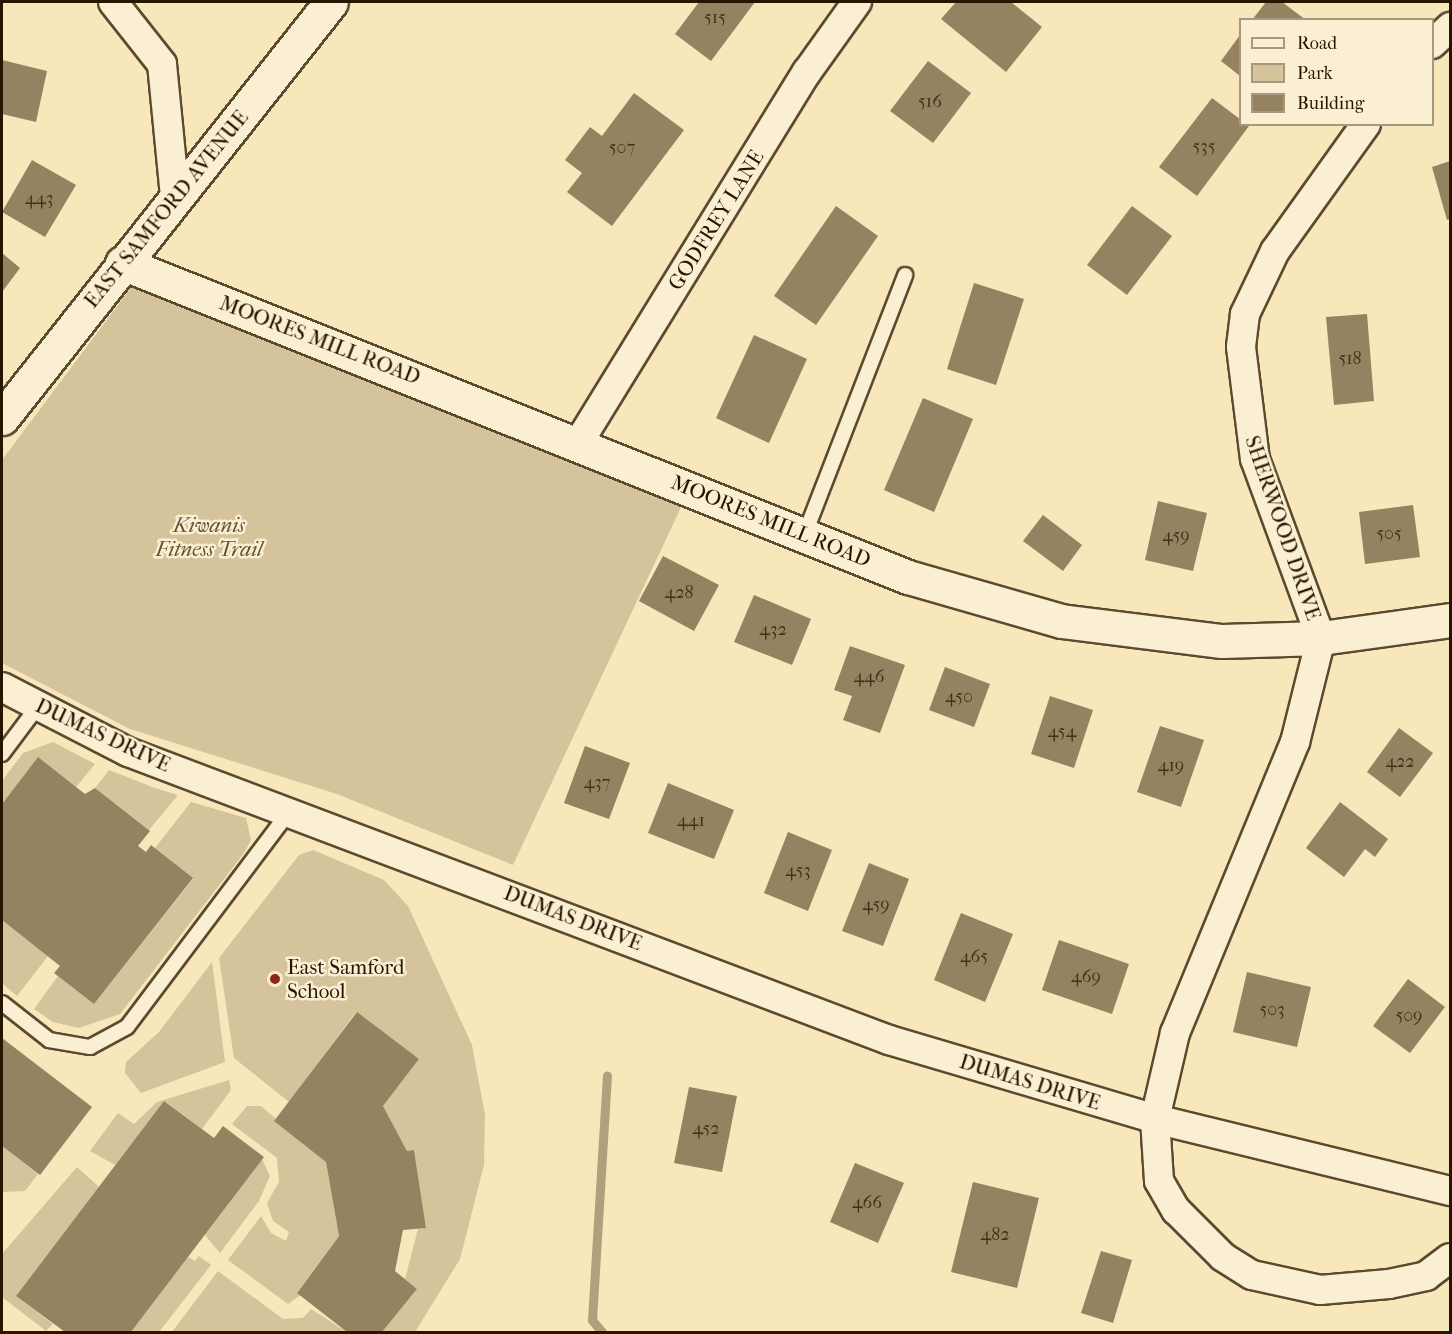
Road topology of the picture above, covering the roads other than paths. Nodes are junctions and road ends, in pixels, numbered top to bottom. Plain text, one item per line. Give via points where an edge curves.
1 (113, 2) edge
2 (331, 2) edge
3 (857, 2) edge
4 (1450, 27) edge
5 (1434, 42) edge
6 (1365, 126) edge
7 (175, 197) junction
8 (122, 263) junction
9 (905, 275) dead end
10 (2, 418) edge
11 (579, 442) junction
12 (804, 536) junction
13 (1450, 620) edge
14 (1321, 638) junction
15 (2, 687) edge
16 (38, 706) junction
17 (2, 754) edge
18 (290, 811) junction
19 (2, 1003) edge
20 (1155, 1119) junction
21 (1450, 1191) edge
22 (1450, 1258) edge

1 - 7 street via 162,64
2 - 7 street, EAST SAMFORD AVENUE
3 - 11 street, GODFREY LANE via 807,72
4 - 5 street
6 - 14 street, SHERWOOD DRIVE via 1275,251 1245,314 1241,347 1255,459
7 - 8 street, EAST SAMFORD AVENUE
8 - 10 street, EAST SAMFORD AVENUE
8 - 11 street, MOORES MILL ROAD
9 - 12 lane
11 - 12 street, MOORES MILL ROAD
12 - 14 street, MOORES MILL ROAD via 908,577 1061,621 1222,641
13 - 14 street, MOORES MILL ROAD
14 - 20 street, SHERWOOD DRIVE via 1295,742 1175,1033
15 - 16 street, DUMAS DRIVE
16 - 17 lane
16 - 18 street, DUMAS DRIVE via 128,752
18 - 19 lane via 127,1027 90,1047 49,1040
18 - 20 street, DUMAS DRIVE via 889,1040
20 - 21 street, DUMAS DRIVE
20 - 22 street via 1159,1181 1176,1210 1223,1257 1252,1275 1320,1290 1389,1284 1426,1276

